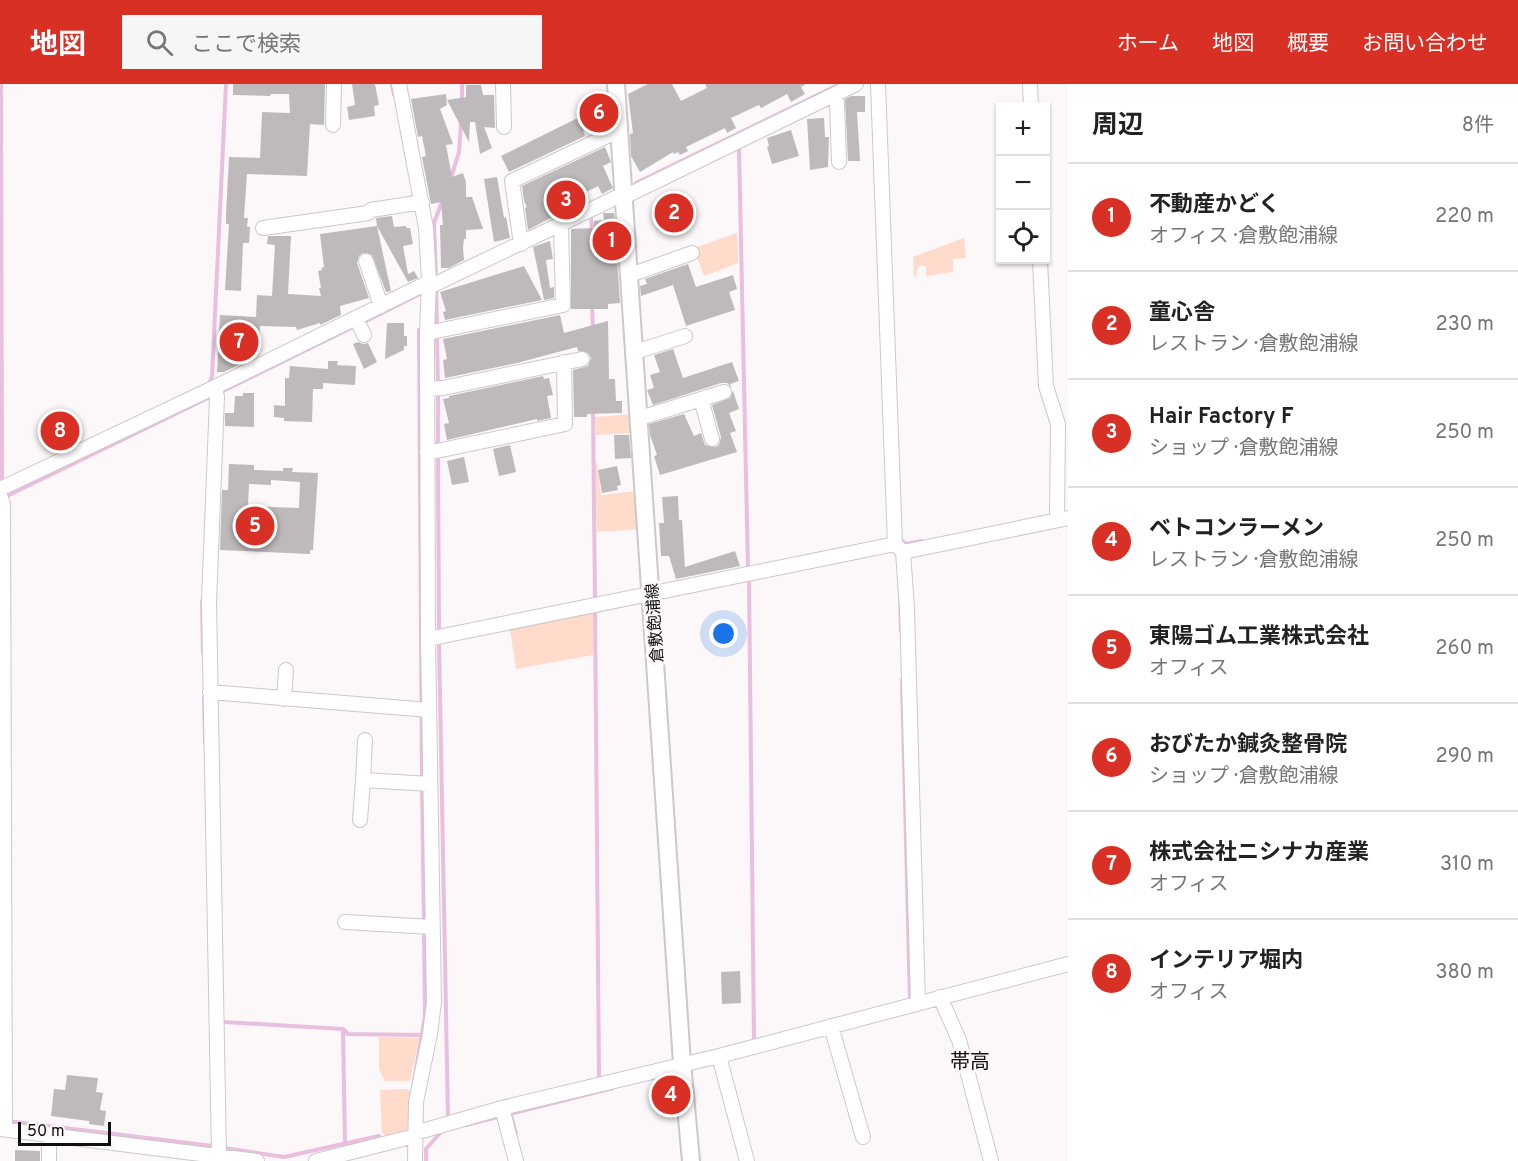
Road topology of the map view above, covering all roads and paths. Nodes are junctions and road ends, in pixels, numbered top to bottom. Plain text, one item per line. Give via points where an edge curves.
1 (334, 84) edge
2 (399, 84) edge
3 (503, 84) edge
4 (616, 84) edge
5 (878, 84) edge
6 (1030, 84) edge
7 (844, 88) edge
8 (1031, 102) edge
9 (333, 125) dead end
10 (504, 127) dead end
11 (620, 130) junction
12 (839, 162) dead end
13 (624, 197) junction
14 (418, 203) junction
15 (561, 224) junction
16 (263, 228) dead end
17 (521, 244) junction
18 (692, 253) dead end
19 (366, 261) dead end
20 (1040, 264) edge
21 (630, 275) junction
22 (432, 284) junction
23 (381, 306) junction
24 (434, 332) junction
25 (685, 336) dead end
26 (635, 352) junction
27 (582, 359) dead end
28 (564, 363) junction
29 (434, 389) junction
30 (212, 392) junction
31 (724, 392) dead end
32 (701, 399) junction
33 (640, 418) junction
34 (712, 439) dead end
35 (434, 452) junction
36 (0, 489) edge
37 (1, 498) edge
38 (1060, 517) edge
39 (899, 548) junction
40 (651, 593) junction
41 (435, 638) junction
42 (286, 670) dead end
43 (210, 692) junction
44 (284, 699) junction
45 (424, 710) junction
46 (365, 740) dead end
47 (363, 780) junction
48 (425, 783) junction
49 (360, 820) dead end
50 (345, 922) dead end
51 (427, 927) junction
52 (1068, 964) edge
53 (942, 1001) junction
54 (918, 1003) junction
55 (831, 1026) junction
56 (720, 1060) junction
57 (682, 1064) junction
58 (504, 1113) junction
59 (4, 1125) edge
60 (49, 1134) junction
61 (415, 1135) junction
62 (863, 1137) dead end
63 (213, 1151) junction
64 (49, 1161) edge
65 (257, 1161) edge
66 (316, 1161) edge
67 (415, 1161) edge
68 (516, 1161) edge
69 (691, 1161) edge
70 (747, 1161) edge
71 (991, 1161) edge

1 - 9 street
2 - 14 street
3 - 10 street
4 - 11 main road, 倉敷飽浦線
5 - 39 street
6 - 8 street
7 - 12 street via 837,103
7 - 13 street
11 - 13 main road, 倉敷飽浦線
11 - 17 street via 512,181
13 - 15 street
13 - 21 main road, 倉敷飽浦線
14 - 16 street
14 - 22 street via 426,228
15 - 17 street
15 - 24 street via 563,305
17 - 22 street
18 - 21 street
19 - 23 street
20 - 38 street via 1047,386 1058,424
21 - 26 main road, 倉敷飽浦線
22 - 23 street
22 - 24 street
23 - 30 street via 360,326
24 - 29 street
25 - 26 street
26 - 33 main road, 倉敷飽浦線
27 - 28 street
28 - 29 street
28 - 35 street via 565,424
29 - 35 street
30 - 36 street
30 - 43 street
31 - 32 street
32 - 33 street
32 - 34 street
33 - 40 main road, 倉敷飽浦線
35 - 41 street
37 - 59 street
38 - 39 street
39 - 40 street
39 - 54 street via 907,609
40 - 41 street
40 - 57 main road, 倉敷飽浦線
41 - 45 street
42 - 44 street
43 - 44 street
43 - 63 street via 219,1087
44 - 45 street
45 - 48 street
46 - 47 street
47 - 48 street
47 - 49 street
48 - 51 street
50 - 51 street
51 - 61 street via 433,1018 416,1102
52 - 53 street
53 - 54 street
53 - 71 street via 959,1040
54 - 55 street
55 - 56 street
55 - 62 street
56 - 57 street
56 - 70 street
57 - 58 street
57 - 69 main road, 倉敷飽浦線
58 - 61 street via 449,1123
58 - 68 street
59 - 60 street
60 - 63 street
60 - 64 street
61 - 66 street
61 - 67 street
63 - 65 street

